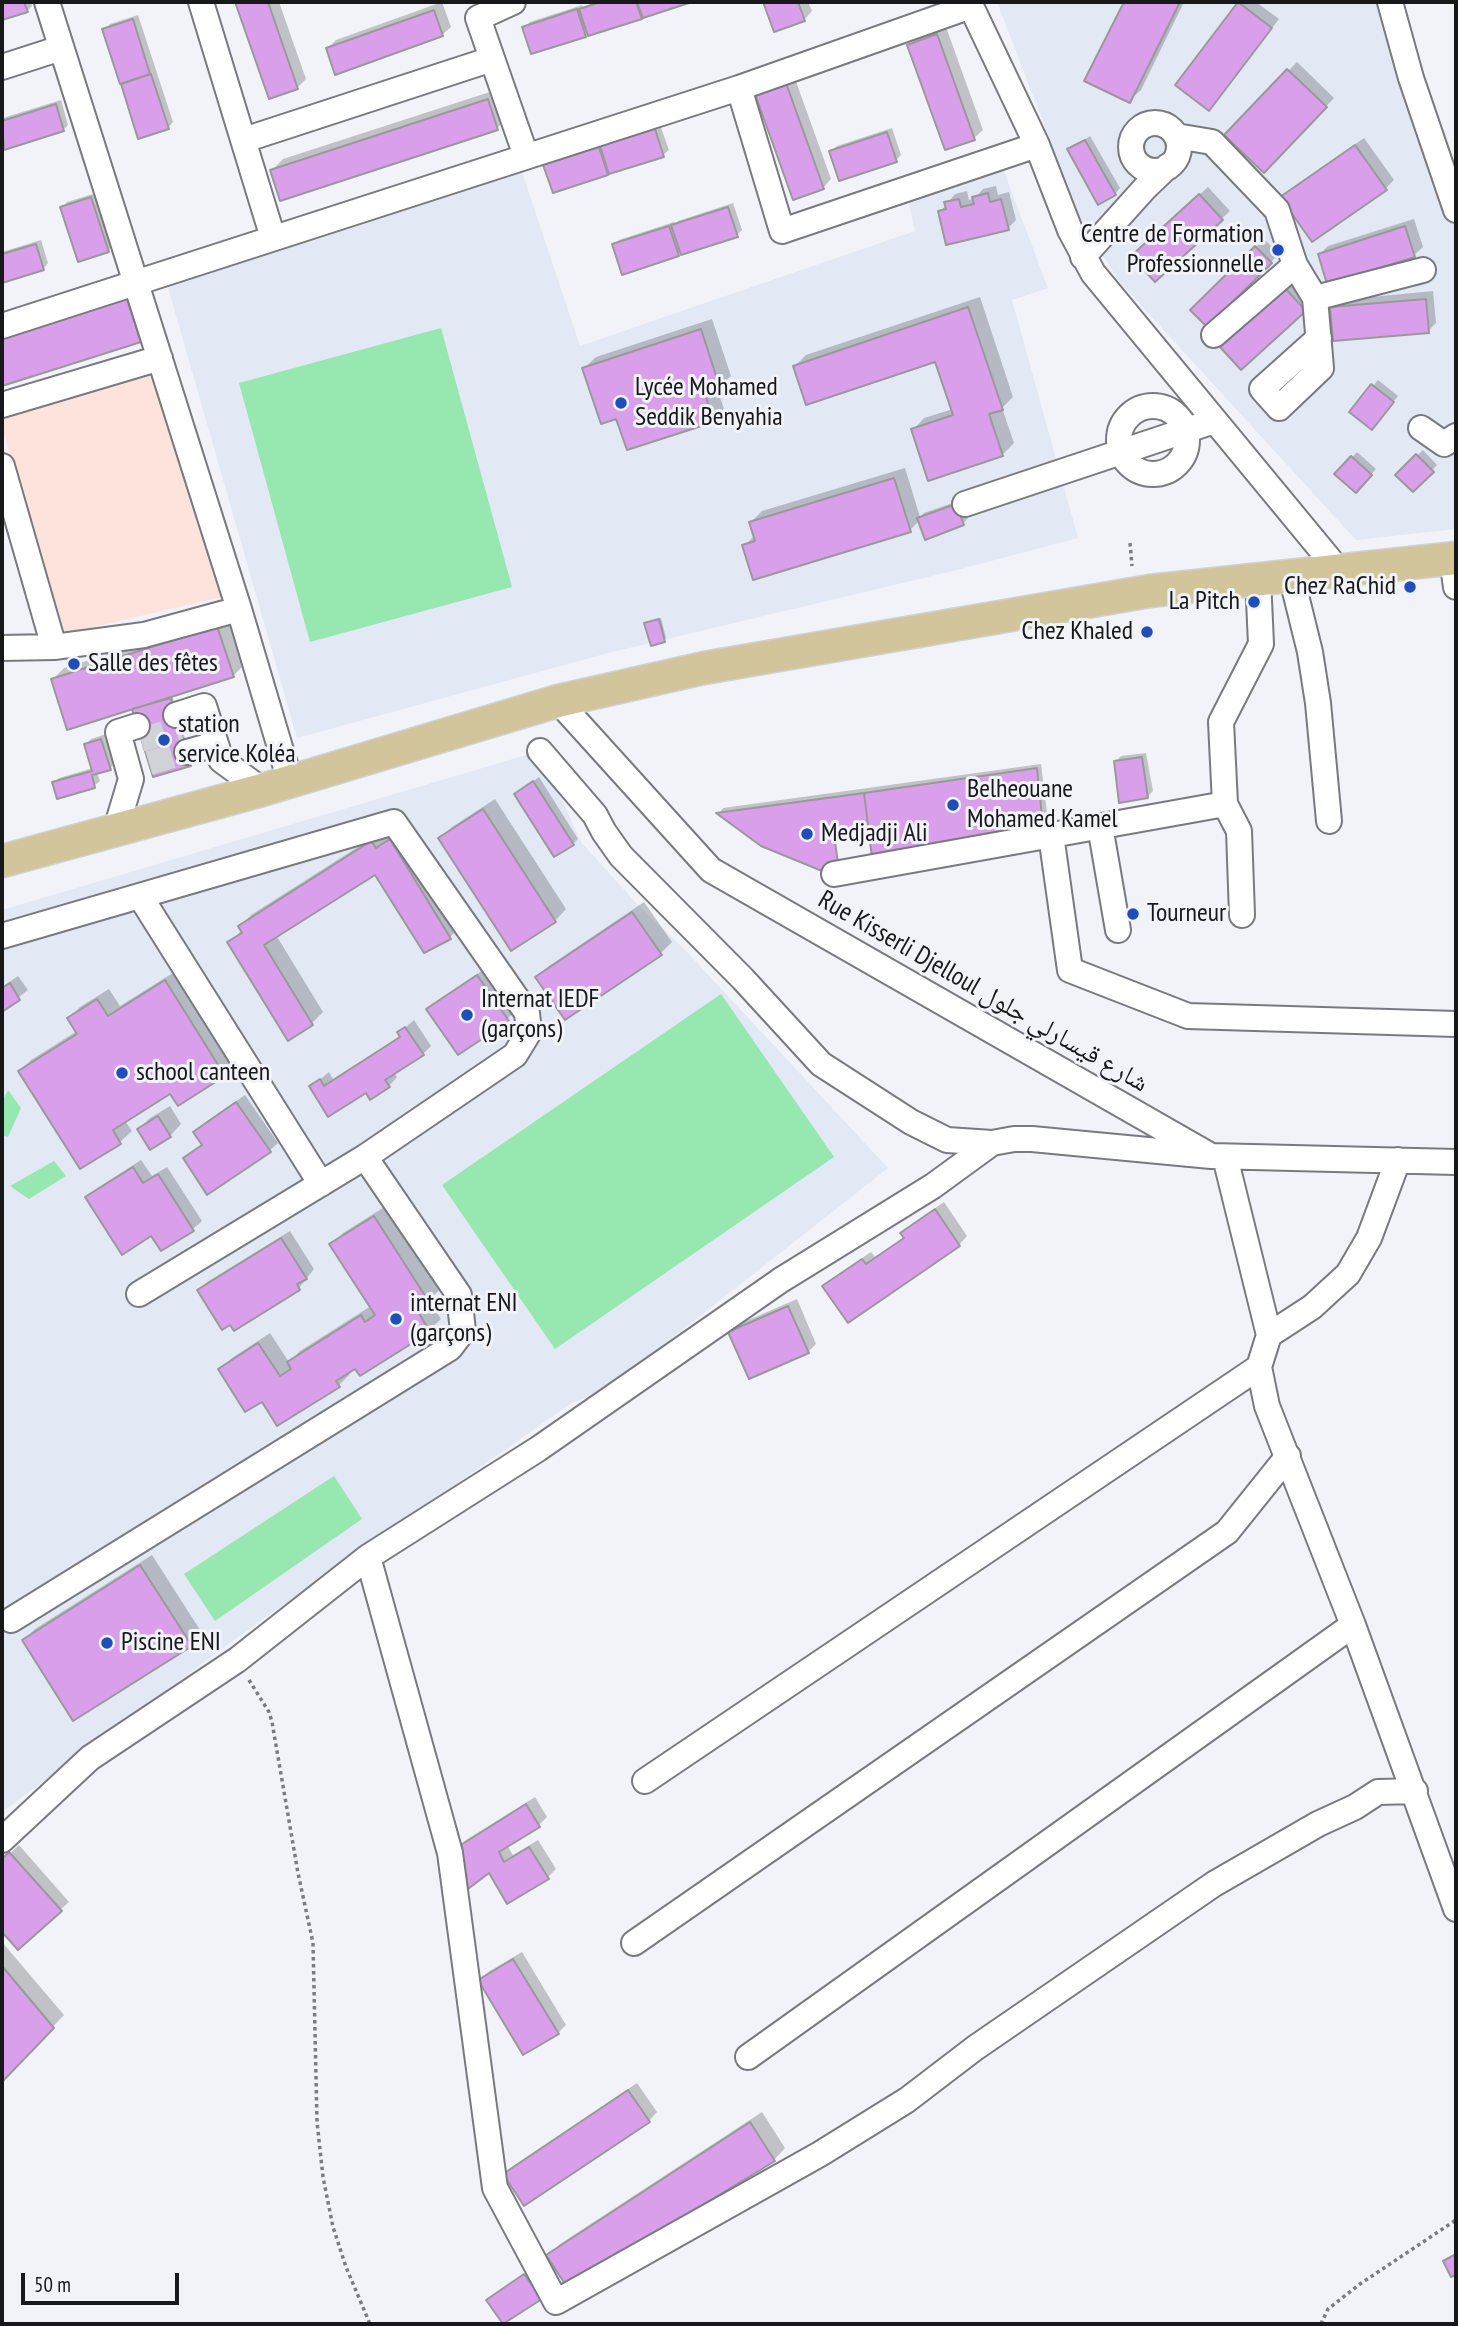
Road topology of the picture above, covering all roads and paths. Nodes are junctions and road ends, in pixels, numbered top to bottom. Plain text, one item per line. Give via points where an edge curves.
1 (47, 2) edge
2 (201, 2) edge
3 (513, 2) edge
4 (1390, 2) edge
5 (970, 4) edge
6 (475, 10) edge
7 (61, 48) junction
8 (492, 59) junction
9 (2, 67) edge
10 (739, 88) junction
11 (244, 141) junction
12 (1038, 145) junction
13 (1173, 153) junction
14 (526, 156) junction
15 (1143, 177) junction
16 (1456, 210) edge
17 (273, 238) junction
18 (1083, 257) junction
19 (1295, 265) junction
20 (1423, 271) dead end
21 (135, 283) junction
22 (1315, 299) junction
23 (2, 326) edge
24 (1214, 335) dead end
25 (1319, 338) dead end
26 (160, 358) junction
27 (2, 405) edge
28 (1214, 421) junction
29 (1421, 428) dead end
30 (1186, 430) junction
31 (1456, 436) edge
32 (1120, 452) junction
33 (2, 466) edge
34 (965, 504) dead end
35 (1130, 543) dead end
36 (1132, 566) dead end
37 (1455, 568) edge
38 (1339, 570) junction
39 (1291, 575) junction
40 (1258, 578) junction
41 (239, 609) junction
42 (54, 647) junction
43 (2, 648) edge
44 (558, 701) junction
45 (213, 732) junction
46 (135, 750) dead end
47 (540, 751) dead end
48 (276, 785) junction
49 (1225, 804) junction
50 (1329, 821) dead end
51 (1100, 826) junction
52 (116, 830) junction
53 (1051, 835) junction
54 (2, 861) edge
55 (834, 874) dead end
56 (140, 896) junction
57 (1242, 915) dead end
58 (1118, 930) dead end
59 (2, 936) edge
60 (1456, 1024) edge
61 (992, 1143) junction
62 (365, 1157) junction
63 (1218, 1157) junction
64 (1398, 1160) junction
65 (1456, 1162) edge
66 (321, 1184) junction
67 (139, 1294) dead end
68 (1269, 1335) junction
69 (1259, 1367) junction
70 (1288, 1456) junction
71 (368, 1557) junction
72 (11, 1620) dead end
73 (1353, 1625) junction
74 (237, 1660) junction
75 (645, 1781) dead end
76 (1415, 1791) junction
77 (2, 1840) edge
78 (1456, 1909) edge
79 (634, 1943) dead end
80 (748, 2057) dead end
81 (1456, 2220) edge
82 (370, 2324) edge
83 (1321, 2324) edge

1 - 7 street
2 - 11 street
3 - 6 street
4 - 16 street
5 - 10 street
5 - 12 street
6 - 8 street
7 - 9 street
7 - 21 street
8 - 11 street
8 - 14 street
10 - 12 street via 782,231
10 - 14 street
11 - 17 street
12 - 18 street
13 - 15 street
13 - 15 street via 1168,128 1146,125 1137,131 1131,147
13 - 19 street via 1212,142 1277,210
14 - 17 street
15 - 18 street
17 - 21 street
18 - 28 street
19 - 22 street
19 - 24 street
20 - 22 street
21 - 23 street
21 - 26 street
22 - 25 street
26 - 27 street
26 - 41 street
28 - 30 street
28 - 38 street
29 - 31 street via 1444,444
30 - 32 street
30 - 32 street via 1184,455 1166,472 1151,475 1137,471
30 - 32 street via 1170,411 1144,407 1130,414 1121,427
32 - 34 street
33 - 42 street
35 - 36 path
37 - 38 main road
38 - 39 main road
39 - 40 main road
39 - 50 street via 1318,703
40 - 44 main road via 1150,591 831,645
40 - 49 street via 1261,644 1221,722
41 - 42 street via 144,635
41 - 48 street
42 - 43 street
44 - 48 main road
44 - 63 street, Rue Kisserli Djelloul شارع قيسارلي جلول via 711,870
45 - 45 street via 204,706 181,734
45 - 48 street via 222,760
46 - 52 street
47 - 61 street via 595,815 621,856 821,1064 947,1140
48 - 52 main road
49 - 51 street
49 - 57 street via 1239,831
51 - 53 street
51 - 58 street
52 - 54 main road
53 - 55 street
53 - 60 street via 1070,970 1188,1016
56 - 59 street
56 - 62 street via 394,822 527,1013 529,1032 515,1055
56 - 66 street
61 - 63 street via 1032,1139
61 - 71 street via 933,1186 781,1280 538,1449
62 - 66 street
62 - 72 street via 459,1295 463,1331 450,1348
63 - 64 street, Rue Kisserli Djelloul شارع قيسارلي جلول
63 - 68 street
64 - 65 street, Rue Kisserli Djelloul شارع قيسارلي جلول
64 - 68 street via 1369,1238 1348,1274 1312,1307
66 - 67 street
68 - 69 street
69 - 70 street via 1267,1406
69 - 75 street
70 - 73 street
70 - 79 street via 1227,1532
71 - 74 street
71 - 76 street via 450,1853 495,2188 556,2302 820,2154 907,2099 1214,1884 1378,1792
73 - 76 street
73 - 80 street
74 - 77 street via 90,1758
74 - 82 path via 272,1723 313,1943 317,2122 323,2177 333,2227
76 - 78 street
81 - 83 path via 1360,2284 1328,2309

